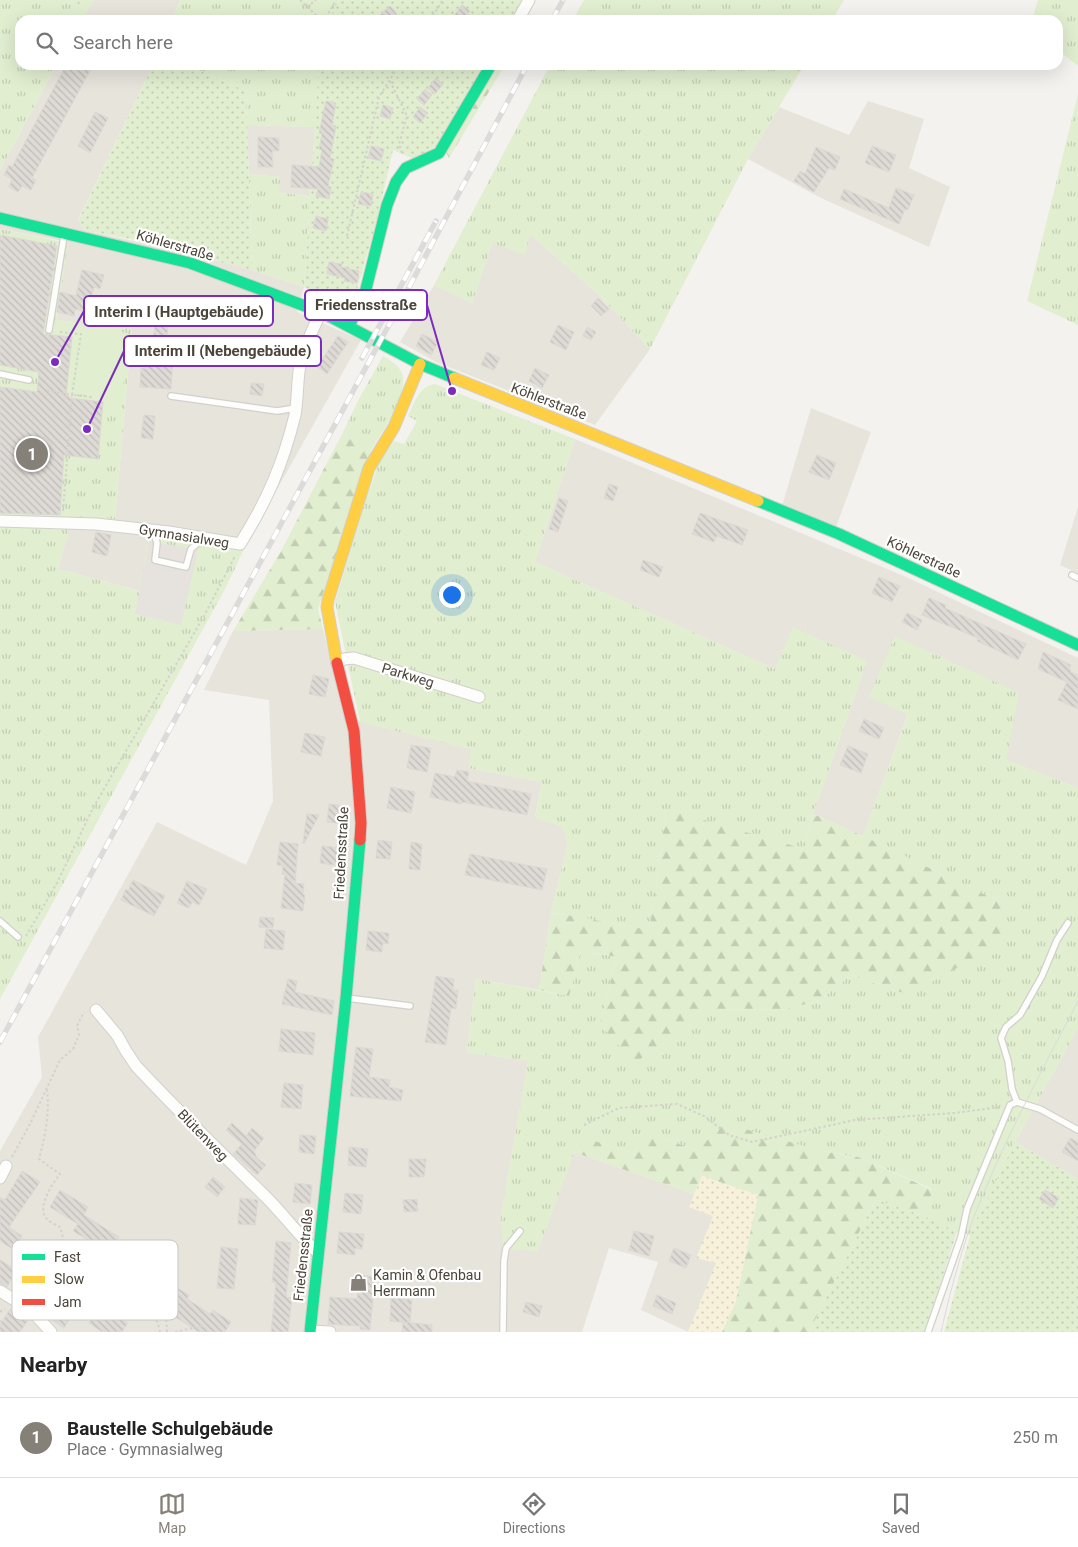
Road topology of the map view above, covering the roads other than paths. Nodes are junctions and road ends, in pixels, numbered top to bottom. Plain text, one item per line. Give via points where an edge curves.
1 (529, 0) edge
2 (521, 15) edge
3 (488, 70) edge
4 (0, 218) edge
5 (64, 232) junction
6 (321, 312) junction
7 (349, 326) junction
8 (49, 330) dead end
9 (420, 364) junction
10 (0, 374) edge
11 (29, 380) dead end
12 (171, 396) dead end
13 (296, 408) junction
14 (0, 521) edge
15 (153, 530) junction
16 (204, 538) junction
17 (1078, 644) edge
18 (337, 663) junction
19 (479, 697) dead end
20 (0, 921) edge
21 (1068, 923) dead end
22 (18, 937) road end
23 (346, 998) junction
24 (410, 1006) dead end
25 (96, 1010) road end
26 (1017, 1102) junction
27 (1078, 1130) edge
28 (6, 1166) road end
29 (0, 1178) edge
30 (520, 1231) dead end
31 (318, 1253) junction
32 (0, 1291) edge
33 (12, 1298) edge
34 (40, 1320) edge
35 (51, 1332) edge
36 (310, 1332) edge
37 (330, 1332) edge
38 (503, 1332) edge
39 (928, 1332) edge

1 - 2 street
3 - 7 street via 439,153 406,168 396,182 367,286
4 - 5 street, Köhlerstraße
5 - 6 street, Köhlerstraße via 190,263
5 - 8 lane
6 - 7 street, Köhlerstraße
6 - 13 street, Gymnasialweg via 300,366
7 - 9 street, Köhlerstraße
9 - 17 street, Köhlerstraße via 839,534
9 - 18 street, Friedensstraße via 394,426 369,468 328,600
10 - 11 lane
12 - 13 lane via 277,411
13 - 16 street, Gymnasialweg via 275,480 240,544
14 - 15 street, Gymnasialweg via 62,522
15 - 16 street, Gymnasialweg
15 - 16 lane via 157,542 155,560 186,567 191,549
18 - 19 street, Parkweg via 354,658
18 - 23 street, Friedensstraße via 354,731 361,823
20 - 22 lane
21 - 26 lane via 1020,1015 1006,1027 1001,1038
23 - 24 lane
23 - 31 street, Friedensstraße
25 - 31 street, Blütenweg via 117,1035 136,1066
26 - 27 lane
26 - 39 lane via 1010,1105 967,1209 961,1237
28 - 29 street
30 - 38 lane via 506,1248
31 - 36 street, Friedensstraße
32 - 33 street
34 - 35 street
36 - 37 street

